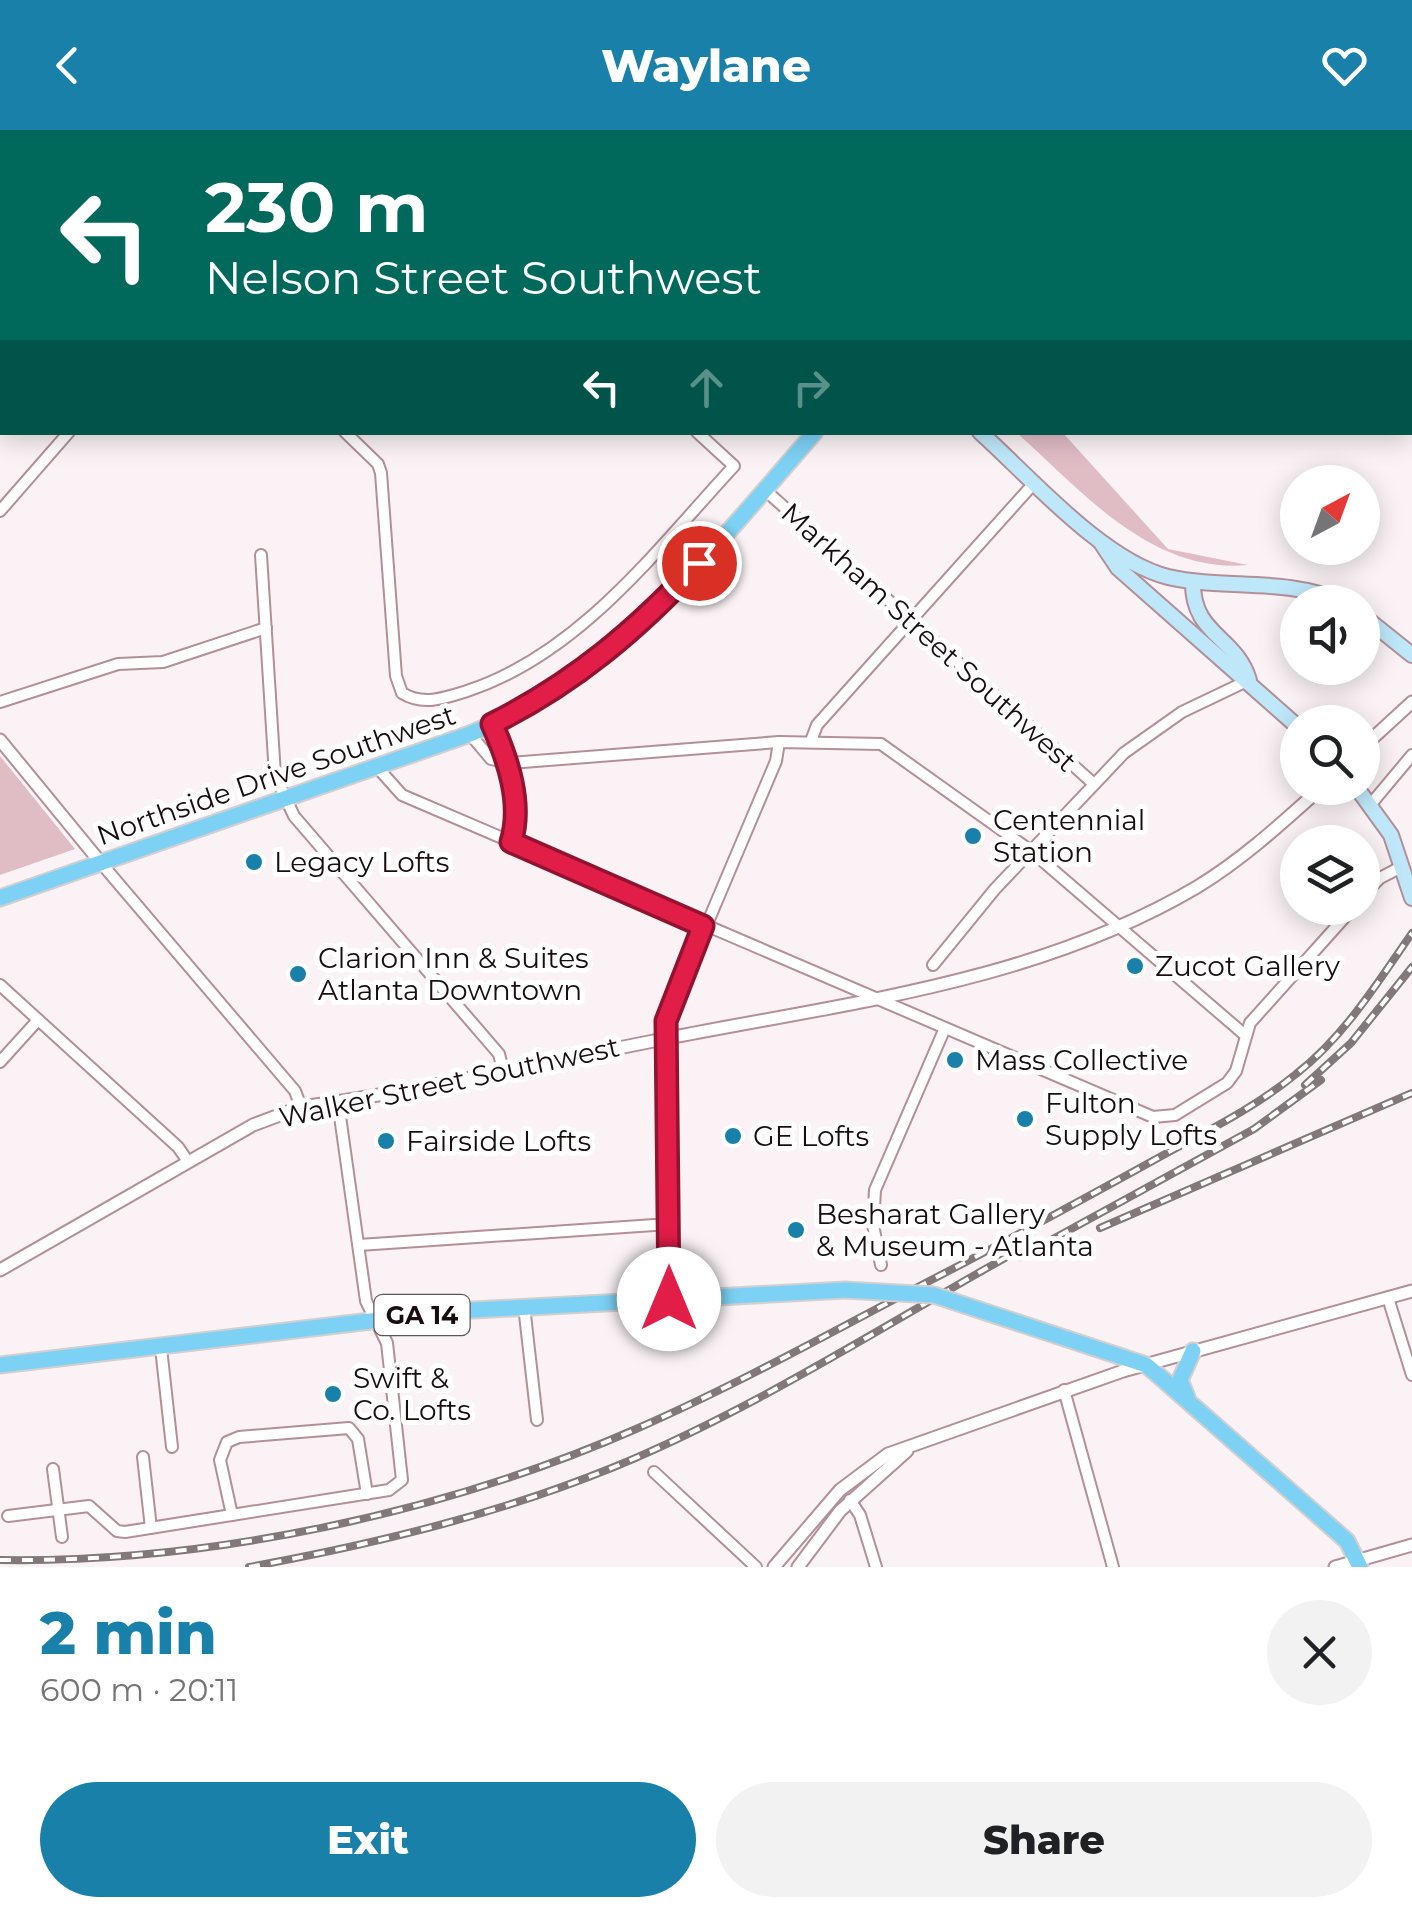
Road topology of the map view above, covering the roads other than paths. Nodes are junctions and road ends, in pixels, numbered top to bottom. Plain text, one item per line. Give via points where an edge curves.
1 (66, 435) edge
2 (350, 435) edge
3 (700, 435) edge
4 (812, 435) edge
5 (983, 435) edge
6 (1036, 482) junction
7 (765, 490) junction
8 (0, 511) edge
9 (1102, 541) junction
10 (262, 555) dead end
11 (1193, 582) junction
12 (1280, 586) edge
13 (910, 622) junction
14 (266, 628) junction
15 (1380, 629) edge
16 (1412, 655) edge
17 (1249, 680) junction
18 (0, 702) edge
19 (1412, 702) edge
20 (1280, 710) edge
21 (492, 724) junction
22 (1380, 731) edge
23 (470, 734) junction
24 (0, 740) edge
25 (811, 741) junction
26 (779, 742) junction
27 (1412, 755) edge
28 (510, 763) junction
29 (377, 767) junction
30 (1094, 784) junction
31 (1380, 792) edge
32 (286, 798) junction
33 (1301, 805) edge
34 (1371, 805) edge
35 (511, 842) junction
36 (1031, 851) junction
37 (101, 862) junction
38 (1402, 866) junction
39 (1380, 878) edge
40 (0, 898) edge
41 (1412, 898) edge
42 (1337, 925) edge
43 (703, 926) junction
44 (1118, 928) junction
45 (933, 965) dead end
46 (0, 985) edge
47 (873, 998) junction
48 (38, 1020) junction
49 (945, 1028) junction
50 (1245, 1035) junction
51 (666, 1038) junction
52 (0, 1062) edge
53 (503, 1070) junction
54 (338, 1102) junction
55 (301, 1107) junction
56 (187, 1160) junction
57 (670, 1224) junction
58 (358, 1245) junction
59 (881, 1265) dead end
60 (0, 1270) edge
61 (1412, 1291) edge
62 (1388, 1298) junction
63 (669, 1299) junction
64 (524, 1306) junction
65 (376, 1320) junction
66 (161, 1348) junction
67 (1192, 1351) junction
68 (0, 1365) edge
69 (1146, 1365) junction
70 (1412, 1375) edge
71 (1064, 1390) junction
72 (1192, 1405) junction
73 (538, 1420) dead end
74 (172, 1446) dead end
75 (907, 1450) junction
76 (143, 1458) dead end
77 (53, 1469) dead end
78 (654, 1472) dead end
79 (840, 1490) junction
80 (367, 1494) junction
81 (850, 1500) junction
82 (58, 1509) junction
83 (232, 1515) junction
84 (8, 1516) dead end
85 (151, 1528) junction
86 (62, 1537) dead end
87 (1412, 1545) edge
88 (1359, 1564) edge
89 (756, 1567) edge
90 (774, 1567) edge
91 (798, 1567) edge
92 (876, 1567) edge
93 (1113, 1567) edge
94 (1335, 1567) edge

1 - 8 street
2 - 3 street via 381,473 396,676 414,700 440,700 524,666 623,586 734,466
4 - 7 main road, Northside Drive Southwest
5 - 6 main road
6 - 9 main road
6 - 13 street
7 - 13 street, Markham Street Southwest
7 - 21 main road, Northside Drive Southwest via 596,663
9 - 11 main road via 1154,572
9 - 17 main road via 1118,568
10 - 14 street
11 - 12 main road
11 - 17 main road via 1198,616 1244,661
13 - 25 street
13 - 30 street, Markham Street Southwest
14 - 18 street via 163,662 118,664
14 - 32 street via 275,775
15 - 16 main road
17 - 20 main road
17 - 30 street via 1152,730
19 - 22 street
21 - 23 main road, Northside Drive Southwest
21 - 28 street
23 - 28 street via 491,759
23 - 29 main road, Northside Drive Southwest
24 - 37 street
25 - 26 street
25 - 36 street via 892,748
26 - 28 street
26 - 43 street
27 - 31 street
28 - 35 street
29 - 32 main road, Northside Drive Southwest
29 - 35 street via 402,795
30 - 36 street
32 - 37 main road, Northside Drive Southwest
32 - 53 street via 304,828 498,1054
33 - 44 street, Walker Street Southwest via 1232,863
34 - 38 main road via 1392,835
35 - 43 street
36 - 44 street
36 - 45 street
37 - 40 main road, Northside Drive Southwest
37 - 55 street via 295,1091
38 - 39 street
38 - 41 main road
42 - 50 street
43 - 47 street
43 - 51 street via 670,1005
44 - 47 street, Walker Street Southwest via 1024,964
44 - 50 street
46 - 48 street
47 - 49 street
47 - 51 street, Walker Street Southwest
48 - 52 street
48 - 56 street
49 - 50 street via 1153,1117 1227,1083
49 - 59 street via 875,1190
51 - 53 street, Walker Street Southwest
51 - 57 street
53 - 54 street, Walker Street Southwest
54 - 55 street, Walker Street Southwest
54 - 58 street
55 - 56 street, Walker Street Southwest
56 - 60 street, Walker Street Southwest
57 - 58 street
57 - 63 street
58 - 65 street via 366,1301
61 - 62 street
62 - 67 street
62 - 70 street
63 - 64 main road, GA 14
63 - 69 main road, GA 14, bridge via 845,1290 934,1294
64 - 65 main road, GA 14
64 - 73 street
65 - 66 main road, GA 14
65 - 80 street via 387,1342 404,1470 394,1488
66 - 68 main road, GA 14
66 - 74 street
67 - 69 street
67 - 72 main road via 1180,1380
69 - 71 street
69 - 72 main road
71 - 75 street
71 - 93 street
72 - 88 main road via 1347,1541
75 - 79 street via 871,1464
75 - 81 street
76 - 85 street
77 - 82 street
78 - 89 street
79 - 81 street
79 - 90 street
80 - 83 street
80 - 83 street via 358,1439 349,1428 239,1438 227,1442 220,1460
81 - 91 street
81 - 92 street
82 - 84 street
82 - 85 street via 89,1506 120,1532
82 - 86 street
83 - 85 street
87 - 88 street
88 - 94 street

